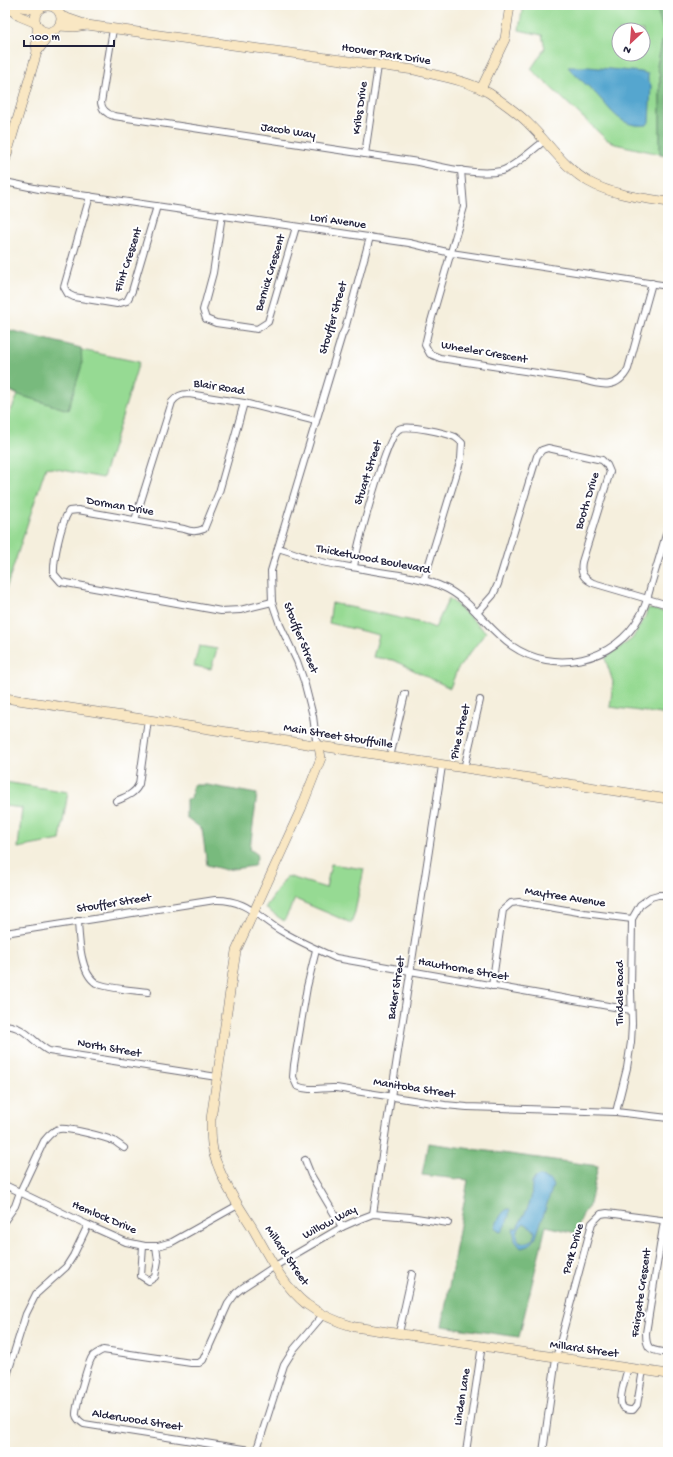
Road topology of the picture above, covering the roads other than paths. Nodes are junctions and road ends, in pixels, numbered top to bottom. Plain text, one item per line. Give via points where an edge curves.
1 (510, 5) edge
2 (44, 7) edge
3 (8, 10) edge
4 (59, 10) edge
5 (37, 25) junction
6 (87, 25) junction
7 (55, 28) junction
8 (113, 29) junction
9 (37, 52) junction
10 (378, 66) junction
11 (481, 89) junction
12 (544, 141) junction
13 (365, 154) junction
14 (5, 161) edge
15 (460, 170) junction
16 (5, 182) edge
17 (90, 196) junction
18 (668, 202) edge
19 (157, 206) junction
20 (222, 215) junction
21 (296, 227) junction
22 (370, 237) junction
23 (452, 253) junction
24 (652, 283) junction
25 (668, 286) edge
26 (244, 403) junction
27 (316, 421) junction
28 (135, 520) junction
29 (668, 527) edge
30 (278, 548) junction
31 (354, 567) junction
32 (424, 580) junction
33 (648, 599) junction
34 (272, 602) junction
35 (668, 605) edge
36 (477, 613) junction
37 (405, 694) dead end
38 (5, 698) edge
39 (480, 700) dead end
40 (148, 720) junction
41 (319, 747) junction
42 (390, 757) junction
43 (442, 766) junction
44 (464, 769) junction
45 (668, 799) edge
46 (116, 801) dead end
47 (668, 895) edge
48 (254, 912) junction
49 (632, 919) junction
50 (78, 922) junction
51 (5, 933) edge
52 (316, 950) junction
53 (410, 972) junction
54 (492, 986) junction
55 (148, 992) dead end
56 (631, 1010) junction
57 (5, 1025) edge
58 (217, 1077) junction
59 (391, 1096) junction
60 (616, 1112) junction
61 (668, 1118) edge
62 (124, 1148) dead end
63 (305, 1160) dead end
64 (5, 1185) edge
65 (20, 1192) junction
66 (238, 1205) junction
67 (373, 1214) junction
68 (5, 1220) edge
69 (666, 1221) edge
70 (448, 1223) dead end
71 (88, 1225) junction
72 (342, 1227) junction
73 (143, 1246) junction
74 (156, 1246) junction
75 (275, 1266) junction
76 (412, 1274) dead end
77 (323, 1315) junction
78 (399, 1333) junction
79 (482, 1346) junction
80 (668, 1353) edge
81 (556, 1358) junction
82 (628, 1368) junction
83 (643, 1370) junction
84 (668, 1374) edge
85 (5, 1382) edge
86 (256, 1451) edge
87 (466, 1452) edge
88 (543, 1452) edge

1 - 11 street via 505,39
2 - 3 street
2 - 4 street
2 - 5 street via 36,14
3 - 5 street
4 - 6 street, Hoover Park Drive
4 - 7 street
5 - 7 street via 44,31
5 - 9 street
6 - 7 street, Hoover Park Drive
6 - 8 street, Hoover Park Drive
7 - 9 street
8 - 10 street, Hoover Park Drive
8 - 13 street, Jacob Way via 101,97 102,107 108,115
9 - 14 street
10 - 11 street, Hoover Park Drive via 414,70
10 - 13 street, Kribs Drive
11 - 12 street, Hoover Park Drive via 528,122
12 - 15 street, Jacob Way via 502,171
12 - 18 street, Hoover Park Drive via 577,174 589,182 613,192
13 - 15 street, Jacob Way
15 - 23 street, Wheeler Crescent via 464,207
16 - 17 street, Lori Avenue
17 - 19 street, Lori Avenue
17 - 19 street, Flint Crescent via 64,286 68,294 74,297 117,304 127,301 132,291
19 - 20 street, Lori Avenue
20 - 21 street, Lori Avenue
20 - 21 street, Bernick Crescent via 214,273 203,310 206,319 233,326 257,329 268,322
21 - 22 street, Lori Avenue
22 - 23 street, Lori Avenue
22 - 27 street, Stouffer Street
23 - 24 street, Lori Avenue
23 - 24 street, Wheeler Crescent via 425,345 430,354 440,358 593,383 616,383 624,377
24 - 25 street, Lori Avenue
26 - 27 street, Blair Road
26 - 28 street, Blair Road via 189,394 176,397 169,409
26 - 28 street, Dorman Drive via 219,492 204,529 191,532
27 - 30 street, Stouffer Street
28 - 34 street, Dorman Drive via 78,510 69,512 62,525 53,567 54,574 61,582 221,611 240,610
29 - 33 street, Thicketwood Boulevard
30 - 31 street, Thicketwood Boulevard via 310,559
30 - 34 street, Stouffer Street via 271,571
31 - 32 street, Thicketwood Boulevard
31 - 32 street, Stuart Street via 394,432 400,428 412,427 455,437 462,443 461,459
32 - 36 street, Thicketwood Boulevard via 445,587
33 - 35 street
33 - 36 street, Thicketwood Boulevard via 640,617 624,638 609,649 570,662 549,661 520,651 502,638
33 - 36 street, Booth Drive via 584,578 582,562 610,472 602,460 548,448 537,456 498,584 493,595
34 - 41 street, Stouffer Street via 304,680
37 - 42 street
38 - 40 street, Main Street Stouffville
39 - 44 street, Pine Street
40 - 41 street, Main Street Stouffville
40 - 46 street via 136,790
41 - 42 street, Main Street Stouffville
41 - 48 street, Stouffer Street via 321,758 301,809
42 - 43 street, Main Street Stouffville
43 - 44 street, Main Street Stouffville
43 - 53 street, Baker Street
44 - 45 street, Main Street Stouffville
47 - 49 street via 651,897 640,905
48 - 50 street, Stouffer Street via 233,901 215,900
48 - 52 street, Hawthorne Street via 282,932
48 - 58 street, Millard Street via 236,951
49 - 54 street, Maytree Avenue via 520,902 511,903 503,910
49 - 56 street, Tindale Road
50 - 51 street, Stouffer Street
50 - 55 street via 84,962 95,982 105,986
52 - 53 street, Hawthorne Street via 348,961
52 - 59 street, Manitoba Street via 307,986 295,1060 293,1077 297,1086 311,1089 327,1087
53 - 54 street, Hawthorne Street
53 - 59 street, Baker Street
54 - 56 street, Hawthorne Street
56 - 60 street, Tindale Road via 630,1055
57 - 58 street, North Street via 18,1027 49,1051
58 - 66 street, Millard Street via 211,1119 212,1145 218,1167
59 - 60 street, Manitoba Street via 467,1107
59 - 67 street, Baker Street
60 - 61 street, Manitoba Street
62 - 65 street via 106,1138 58,1129 44,1141
63 - 72 street
64 - 65 street, Hemlock Drive
65 - 68 street via 15,1206
65 - 71 street, Hemlock Drive
66 - 74 street, Hemlock Drive via 172,1242
66 - 75 street, Millard Street
67 - 70 street, Willow Way
67 - 72 street, Willow Way
69 - 80 street, Fairgate Crescent via 646,1343 652,1350
69 - 81 street, Park Drive via 607,1213 595,1218
71 - 73 street, Hemlock Drive via 126,1242
71 - 85 street via 66,1267 36,1294 26,1314
72 - 75 street, Willow Way
73 - 74 street, Hemlock Drive
73 - 74 street via 140,1276 148,1281 155,1277 158,1261
75 - 77 street, Millard Street via 294,1292
75 - 86 street, Alderwood Street via 236,1293 228,1304 205,1357 199,1363 103,1350 98,1352 92,1357 88,1368 76,1415 84,1424
76 - 78 street
77 - 78 street, Millard Street via 355,1327
77 - 86 street via 284,1365
78 - 79 street, Millard Street
79 - 81 street, Millard Street
79 - 87 street, Linden Lane
81 - 82 street, Millard Street
81 - 88 street
82 - 83 street, Millard Street
82 - 83 street via 621,1400 626,1410 633,1410 637,1405
83 - 84 street, Millard Street

